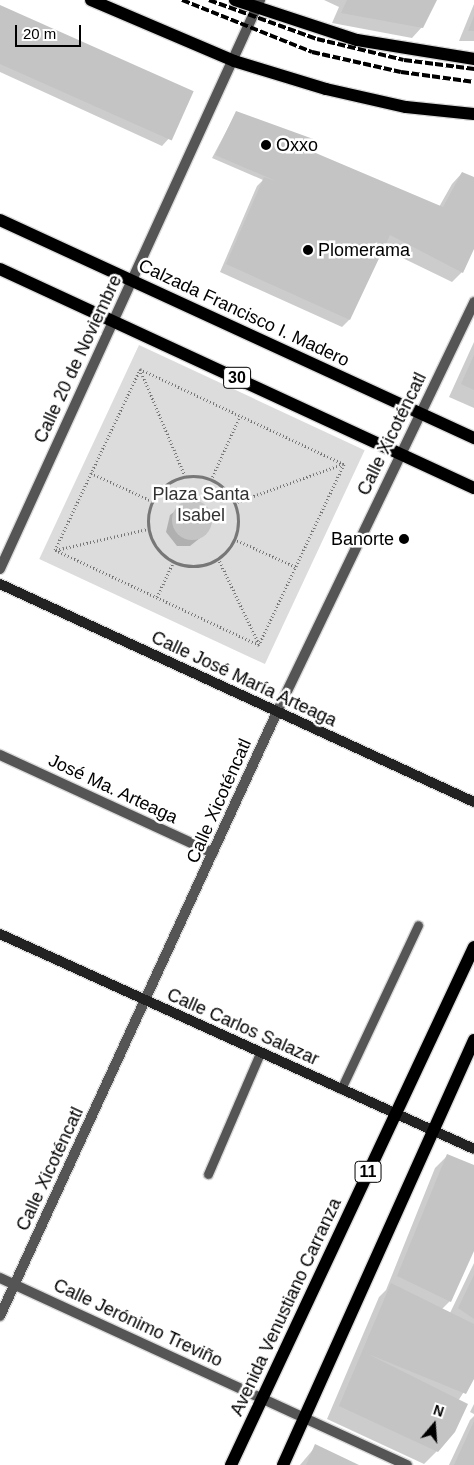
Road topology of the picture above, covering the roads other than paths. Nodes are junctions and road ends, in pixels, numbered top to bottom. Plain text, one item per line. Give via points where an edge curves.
1 (91, 0) edge
2 (234, 0) edge
3 (258, 4) edge
4 (474, 59) edge
5 (234, 61) junction
6 (474, 114) edge
7 (0, 220) edge
8 (0, 269) edge
9 (132, 280) junction
10 (474, 302) edge
11 (113, 321) junction
12 (420, 413) junction
13 (474, 438) edge
14 (401, 454) junction
15 (474, 488) edge
16 (0, 569) edge
17 (0, 584) edge
18 (276, 712) junction
19 (0, 755) edge
20 (474, 802) edge
21 (213, 853) junction
22 (418, 925) dead end
23 (0, 934) edge
24 (474, 947) edge
25 (145, 1001) junction
26 (474, 1040) edge
27 (260, 1052) junction
28 (341, 1089) junction
29 (396, 1114) junction
30 (432, 1130) junction
31 (474, 1149) edge
32 (208, 1174) dead end
33 (0, 1278) edge
34 (15, 1284) junction
35 (0, 1316) edge
36 (263, 1398) junction
37 (305, 1416) junction
38 (231, 1465) edge
39 (283, 1465) edge
40 (407, 1465) edge

1 - 5 main road
2 - 3 main road
3 - 4 main road via 357,40
3 - 5 street, Calle 20 de Noviembre
5 - 6 main road via 406,107
5 - 9 street, Calle 20 de Noviembre
7 - 9 main road, Calzada Francisco I. Madero
8 - 11 main road, 30
9 - 11 street, Calle 20 de Noviembre
9 - 12 main road, Calzada Francisco I. Madero
10 - 12 street, Calle Xicoténcatl
11 - 14 main road, 30
11 - 16 street, Calle 20 de Noviembre
12 - 13 main road, Calzada Francisco I. Madero
12 - 14 street, Calle Xicoténcatl
14 - 15 main road, 30
14 - 18 street, Calle Xicoténcatl
17 - 18 street, Calle José María Arteaga
18 - 20 street, Calle José María Arteaga
18 - 21 street, Calle Xicoténcatl
19 - 21 street, José Ma. Arteaga
21 - 25 street, Calle Xicoténcatl
22 - 28 lane
23 - 25 street, Calle Carlos Salazar
24 - 29 main road, Avenida Venustiano Carranza / 11
25 - 27 street, Calle Carlos Salazar
25 - 34 street, Calle Xicoténcatl
26 - 30 main road, 11
27 - 28 street, Calle Carlos Salazar
27 - 32 lane
28 - 29 street, Calle Carlos Salazar
29 - 30 street, Calle Carlos Salazar
29 - 36 main road, Avenida Venustiano Carranza / 11
30 - 31 street, Calle Carlos Salazar
30 - 37 main road, 11
33 - 34 street, Calle Jerónimo Treviño
34 - 35 street, Calle Xicoténcatl
34 - 36 street, Calle Jerónimo Treviño
36 - 37 street, Calle Jerónimo Treviño
36 - 38 main road, Avenida Venustiano Carranza / 11
37 - 39 main road, 11
37 - 40 street, Calle Jerónimo Treviño

